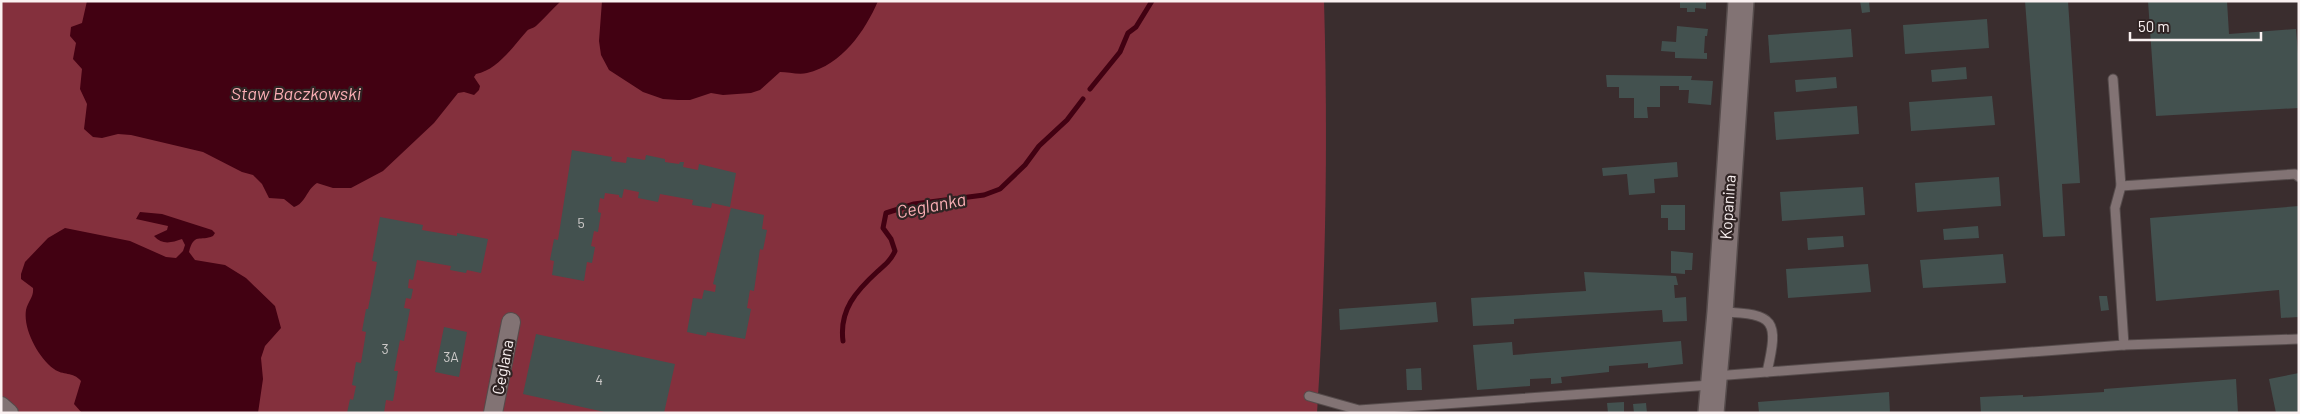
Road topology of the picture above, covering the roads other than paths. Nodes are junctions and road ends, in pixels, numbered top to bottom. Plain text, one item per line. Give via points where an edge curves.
1 (1741, 1) edge
2 (2112, 79) dead end
3 (2298, 173) edge
4 (2121, 186) junction
5 (1720, 312) junction
6 (511, 322) dead end
7 (2299, 339) edge
8 (2124, 345) junction
9 (1767, 372) junction
10 (1714, 380) junction
11 (1309, 396) dead end
12 (1, 406) edge
13 (9, 413) edge
14 (492, 413) edge
15 (1711, 413) edge

1 - 5 street, Kopanina
2 - 4 lane
3 - 4 lane
4 - 8 lane via 2115,208
5 - 9 lane via 1756,314 1769,322 1773,342
5 - 10 street, Kopanina
6 - 14 street, Ceglana
7 - 8 lane
8 - 9 lane
9 - 10 lane
10 - 11 lane via 1359,410
10 - 15 street, Kopanina
12 - 13 street

